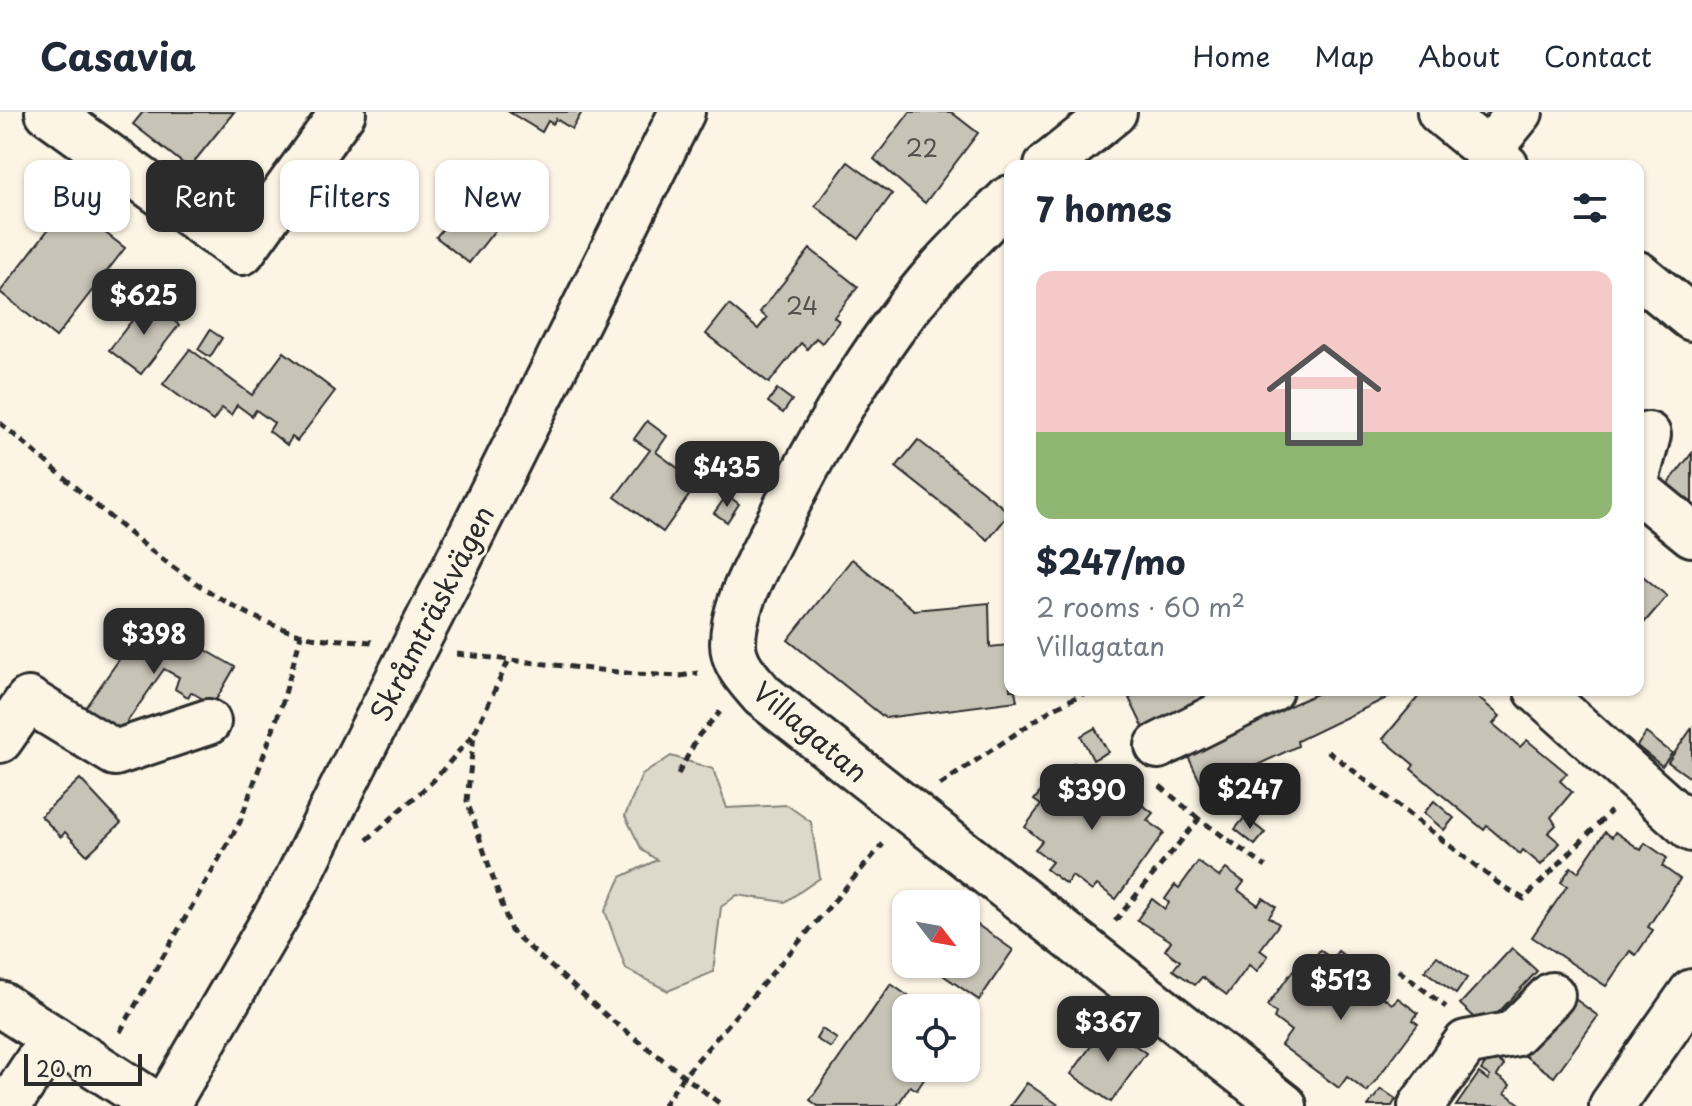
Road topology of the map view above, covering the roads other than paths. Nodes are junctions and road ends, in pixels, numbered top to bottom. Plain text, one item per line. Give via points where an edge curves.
1 (48, 112) edge
2 (343, 112) edge
3 (682, 112) edge
4 (1114, 112) edge
5 (1440, 112) edge
6 (1520, 112) edge
7 (1497, 159) edge
8 (1062, 160) edge
9 (1004, 204) edge
10 (1644, 279) edge
11 (1692, 318) edge
12 (1644, 495) edge
13 (1692, 534) edge
14 (1258, 696) edge
15 (1544, 696) edge
16 (208, 722) dead end
17 (0, 740) edge
18 (1158, 746) dead end
19 (1692, 829) edge
20 (1692, 992) edge
21 (1552, 995) dead end
22 (0, 1004) edge
23 (53, 1038) junction
24 (8, 1106) edge
25 (158, 1106) edge
26 (166, 1106) edge
27 (1284, 1106) edge
28 (1421, 1106) edge
29 (1612, 1106) edge

1 - 2 street via 242,252
3 - 26 street, Skråmträskvägen, bridge via 297,880
4 - 8 street
5 - 7 street
6 - 7 street
9 - 27 street, Villagatan via 941,268 829,425 737,614 733,645 738,665 762,695
10 - 11 street
12 - 13 street
14 - 18 street
15 - 19 street
16 - 17 street via 115,753 28,700
20 - 29 street
21 - 28 street via 1513,1034 1466,1043
22 - 23 street
23 - 24 street
23 - 25 street

